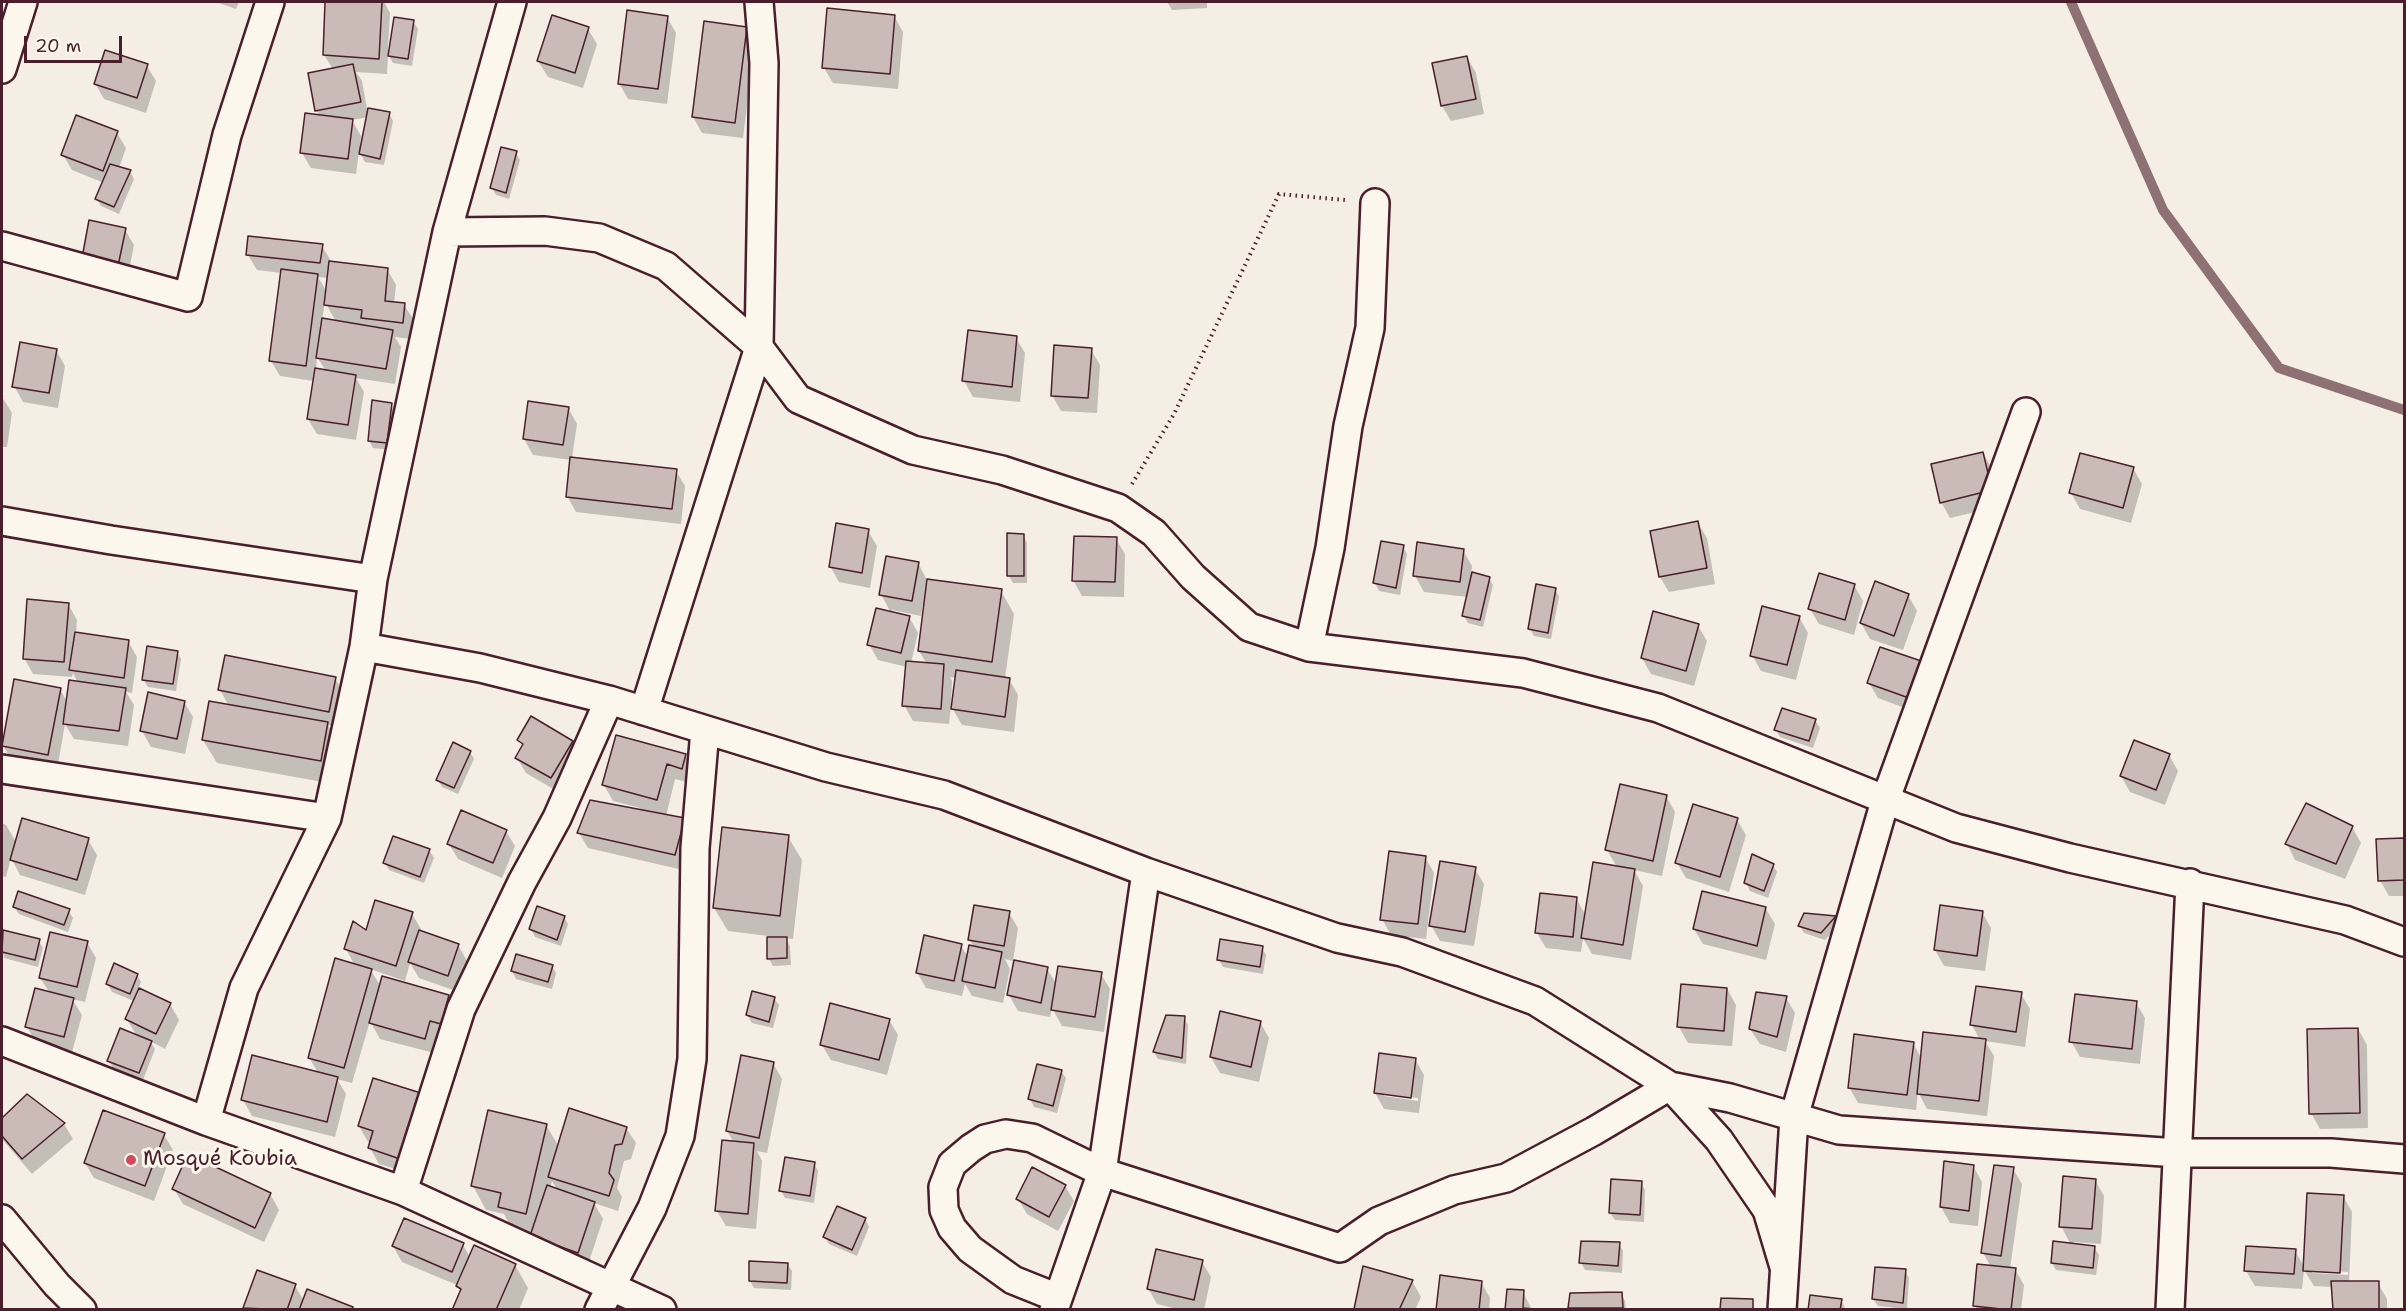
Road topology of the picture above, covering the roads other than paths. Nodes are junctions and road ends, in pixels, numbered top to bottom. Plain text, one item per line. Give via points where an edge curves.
1 (23, 2) edge
2 (270, 2) edge
3 (512, 2) edge
4 (759, 2) edge
5 (2, 69) edge
6 (1375, 203) road end
7 (447, 232) junction
8 (2, 246) edge
9 (759, 347) junction
10 (2026, 412) dead end
11 (2, 521) edge
12 (373, 579) junction
13 (364, 647) junction
14 (1309, 647) junction
15 (609, 700) junction
16 (644, 711) junction
17 (705, 730) junction
18 (2, 769) edge
19 (1885, 801) junction
20 (327, 819) junction
21 (1146, 872) junction
22 (2190, 883) junction
23 (2404, 942) edge
24 (2, 1041) edge
25 (1670, 1086) junction
26 (1794, 1117) junction
27 (206, 1121) junction
28 (2178, 1153) junction
29 (2404, 1159) edge
30 (1102, 1172) junction
31 (403, 1191) junction
32 (2, 1219) edge
33 (1784, 1267) junction
34 (605, 1299) edge
35 (1056, 1304) edge
36 (82, 1310) edge
37 (662, 1310) edge
38 (1782, 1310) edge
39 (2170, 1310) edge

1 - 5 street
2 - 8 street via 227,135 188,297
3 - 7 street
4 - 9 street via 764,63
6 - 14 street via 1370,328 1348,426 1330,548
7 - 9 street via 545,231 599,238 666,266
7 - 12 street
9 - 14 street via 798,399 913,450 1002,470 1118,508 1154,533 1193,577 1249,627
9 - 16 street
10 - 19 street
11 - 12 street
12 - 13 street
13 - 15 street via 480,668
13 - 20 street
14 - 19 street via 1523,673 1658,708
15 - 16 street
15 - 31 street via 557,818 461,1009
16 - 17 street
17 - 21 street via 826,767 944,795
17 - 34 street via 695,848 692,1059 680,1136 652,1208
18 - 20 street
19 - 22 street via 1956,828 2070,858
19 - 26 street
20 - 27 street via 244,988
21 - 25 street via 1338,939 1402,952 1535,1001
21 - 30 street
22 - 23 street via 2345,920
22 - 28 street
24 - 27 street
25 - 26 street
25 - 30 street via 1506,1178 1454,1190 1378,1221 1340,1248
25 - 33 street via 1719,1140 1767,1210
26 - 28 street via 1839,1130
26 - 33 street
27 - 31 street
28 - 29 street via 2331,1153
28 - 39 street
30 - 35 street
30 - 35 street via 1032,1138 1006,1134 985,1139 961,1155 952,1164 943,1187 944,1210 952,1228 970,1249
31 - 34 street
32 - 36 street
33 - 38 street
34 - 37 street

